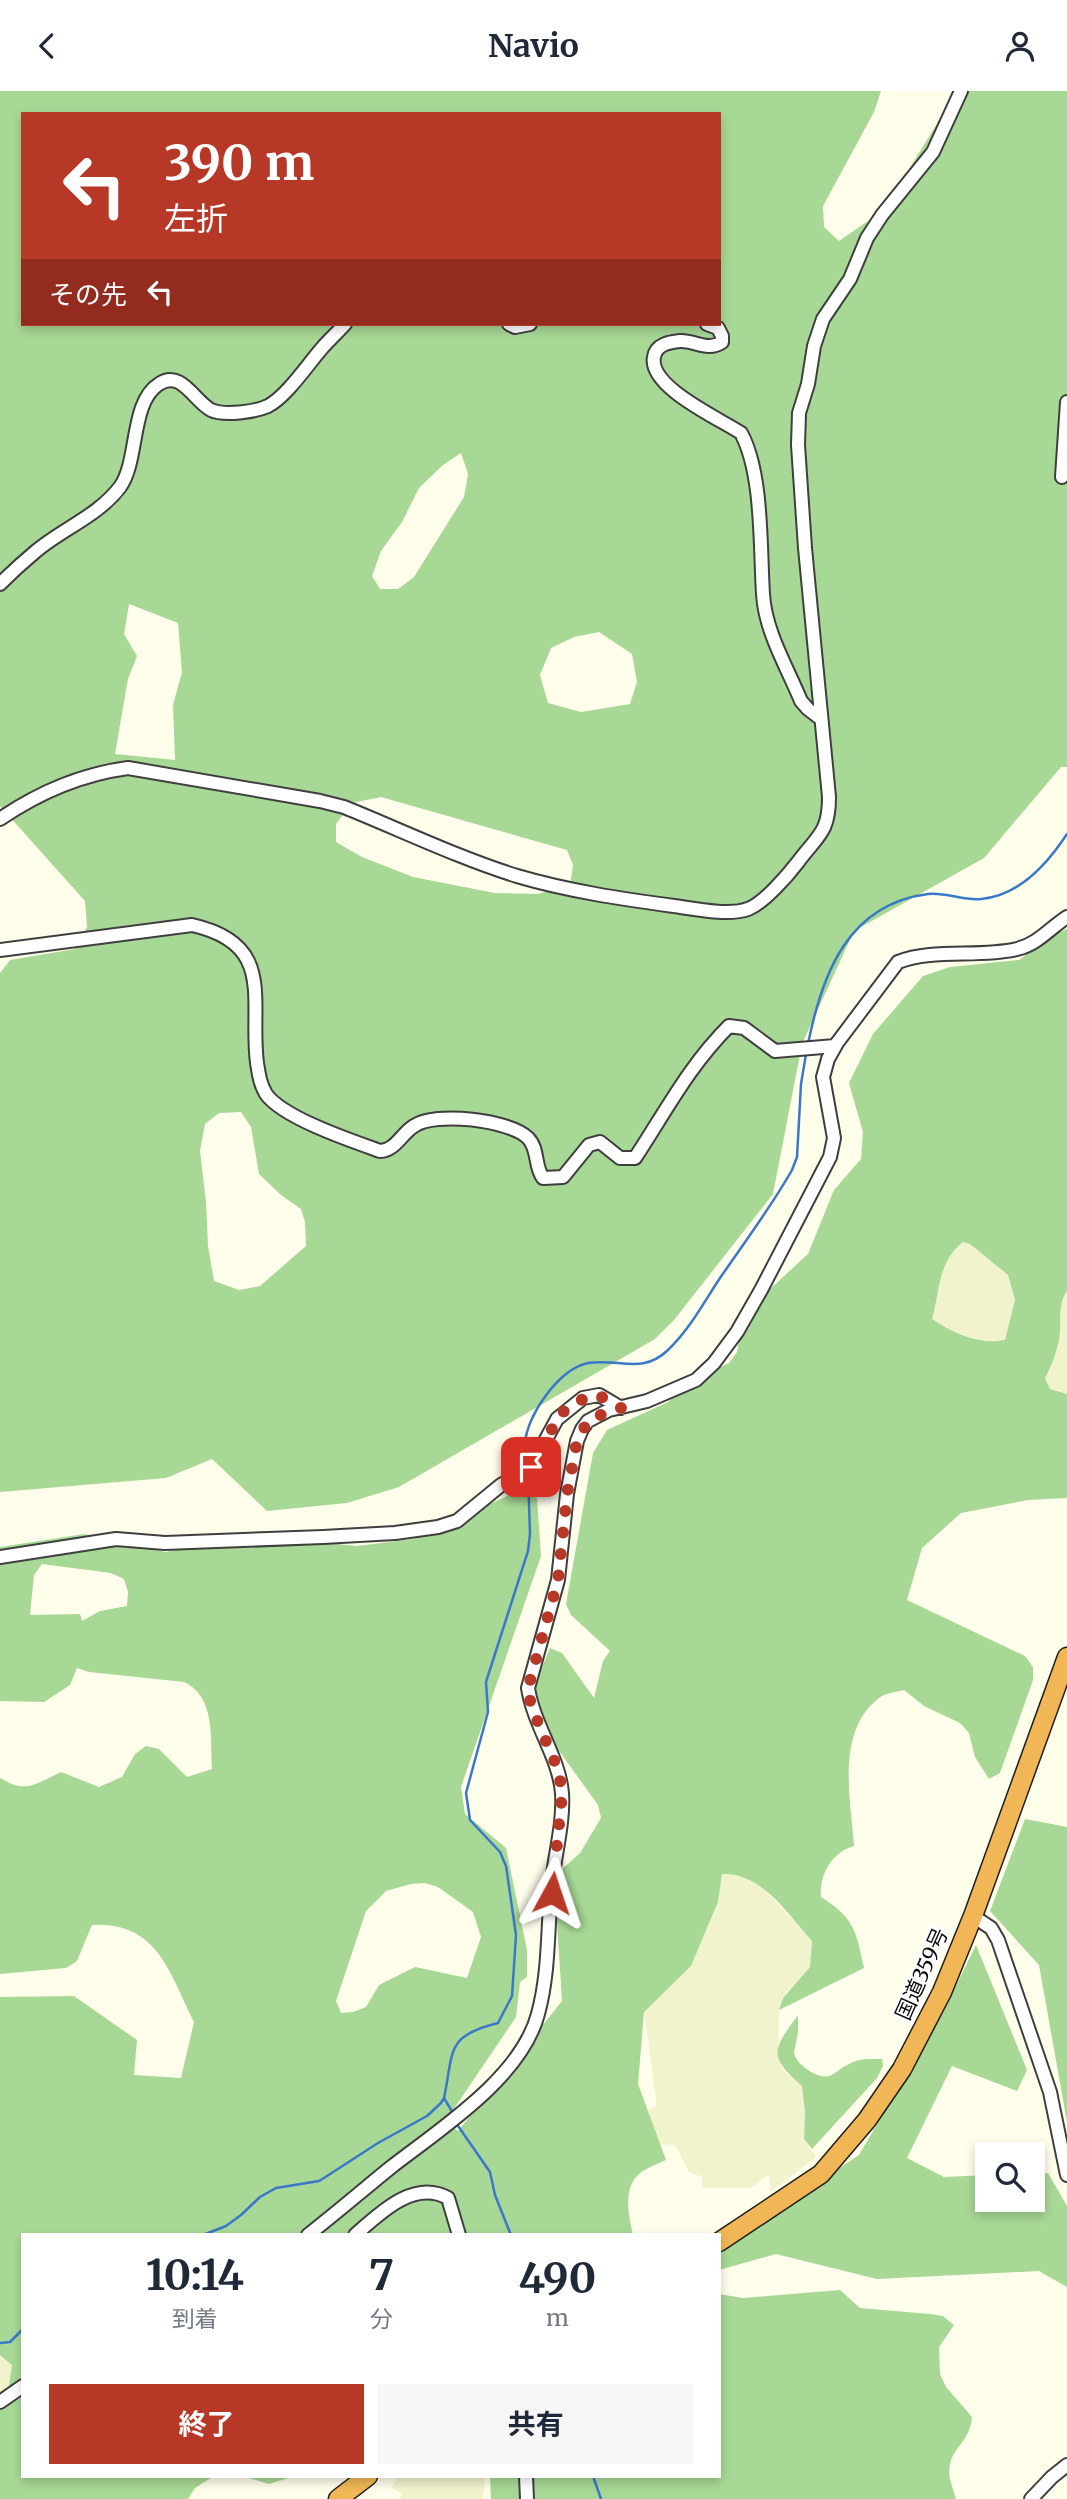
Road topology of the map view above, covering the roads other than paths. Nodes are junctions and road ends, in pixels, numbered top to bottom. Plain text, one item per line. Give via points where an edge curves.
1 (961, 91) edge
2 (343, 326) edge
3 (712, 326) edge
4 (1067, 402) edge
5 (1062, 477) dead end
6 (0, 584) edge
7 (821, 719) junction
8 (0, 819) edge
9 (1067, 918) edge
10 (0, 950) edge
11 (835, 1046) junction
12 (621, 1408) junction
13 (0, 1557) edge
14 (1067, 1657) edge
15 (973, 1916) junction
16 (1067, 2175) edge
17 (310, 2233) edge
18 (357, 2233) edge
19 (458, 2233) edge
20 (721, 2241) edge
21 (21, 2387) edge
22 (0, 2402) edge
23 (1067, 2465) edge
24 (365, 2478) edge
25 (526, 2478) edge
26 (338, 2499) edge
27 (527, 2499) edge
28 (1031, 2499) edge

1 - 7 street via 933,152 881,215 850,279 823,319 799,413 805,548
2 - 6 street via 282,395 250,412 215,412 177,381 155,386 137,423 127,475 120,487 101,507 36,551
3 - 7 street via 718,328 722,342 712,347 683,341 665,343 653,357 655,366 672,391 741,433 746,441 762,541 768,621 801,701
4 - 5 street
7 - 8 street via 829,797 826,826 761,902 741,911 644,902 550,884 517,876 344,807 128,768 76,781
9 - 11 street via 1031,944 1016,949 910,957 898,962
10 - 11 street via 192,925 206,929 238,948 253,969 260,1083 280,1107 336,1136 380,1151 393,1146 414,1125 441,1118 514,1129 533,1144 542,1178 563,1177 589,1145 600,1142 620,1158 635,1158 678,1087 729,1026 744,1028 775,1051
11 - 12 street via 823,1077 834,1138 831,1157 737,1332 695,1380
12 - 13 street via 598,1395 583,1398 557,1419 531,1467 457,1521 438,1527 165,1543 116,1539
12 - 17 street via 588,1421 577,1441 558,1580 528,1688 559,1772 562,1795 538,2015 522,2049 493,2085
14 - 15 highway, 国道359号
15 - 16 street via 991,1927 998,1940 1050,2092
15 - 20 highway, 国道359号 via 914,2047 867,2120 821,2174
18 - 19 street via 396,2202 434,2192 448,2198
21 - 22 street
23 - 28 street
24 - 26 highway
25 - 27 street

